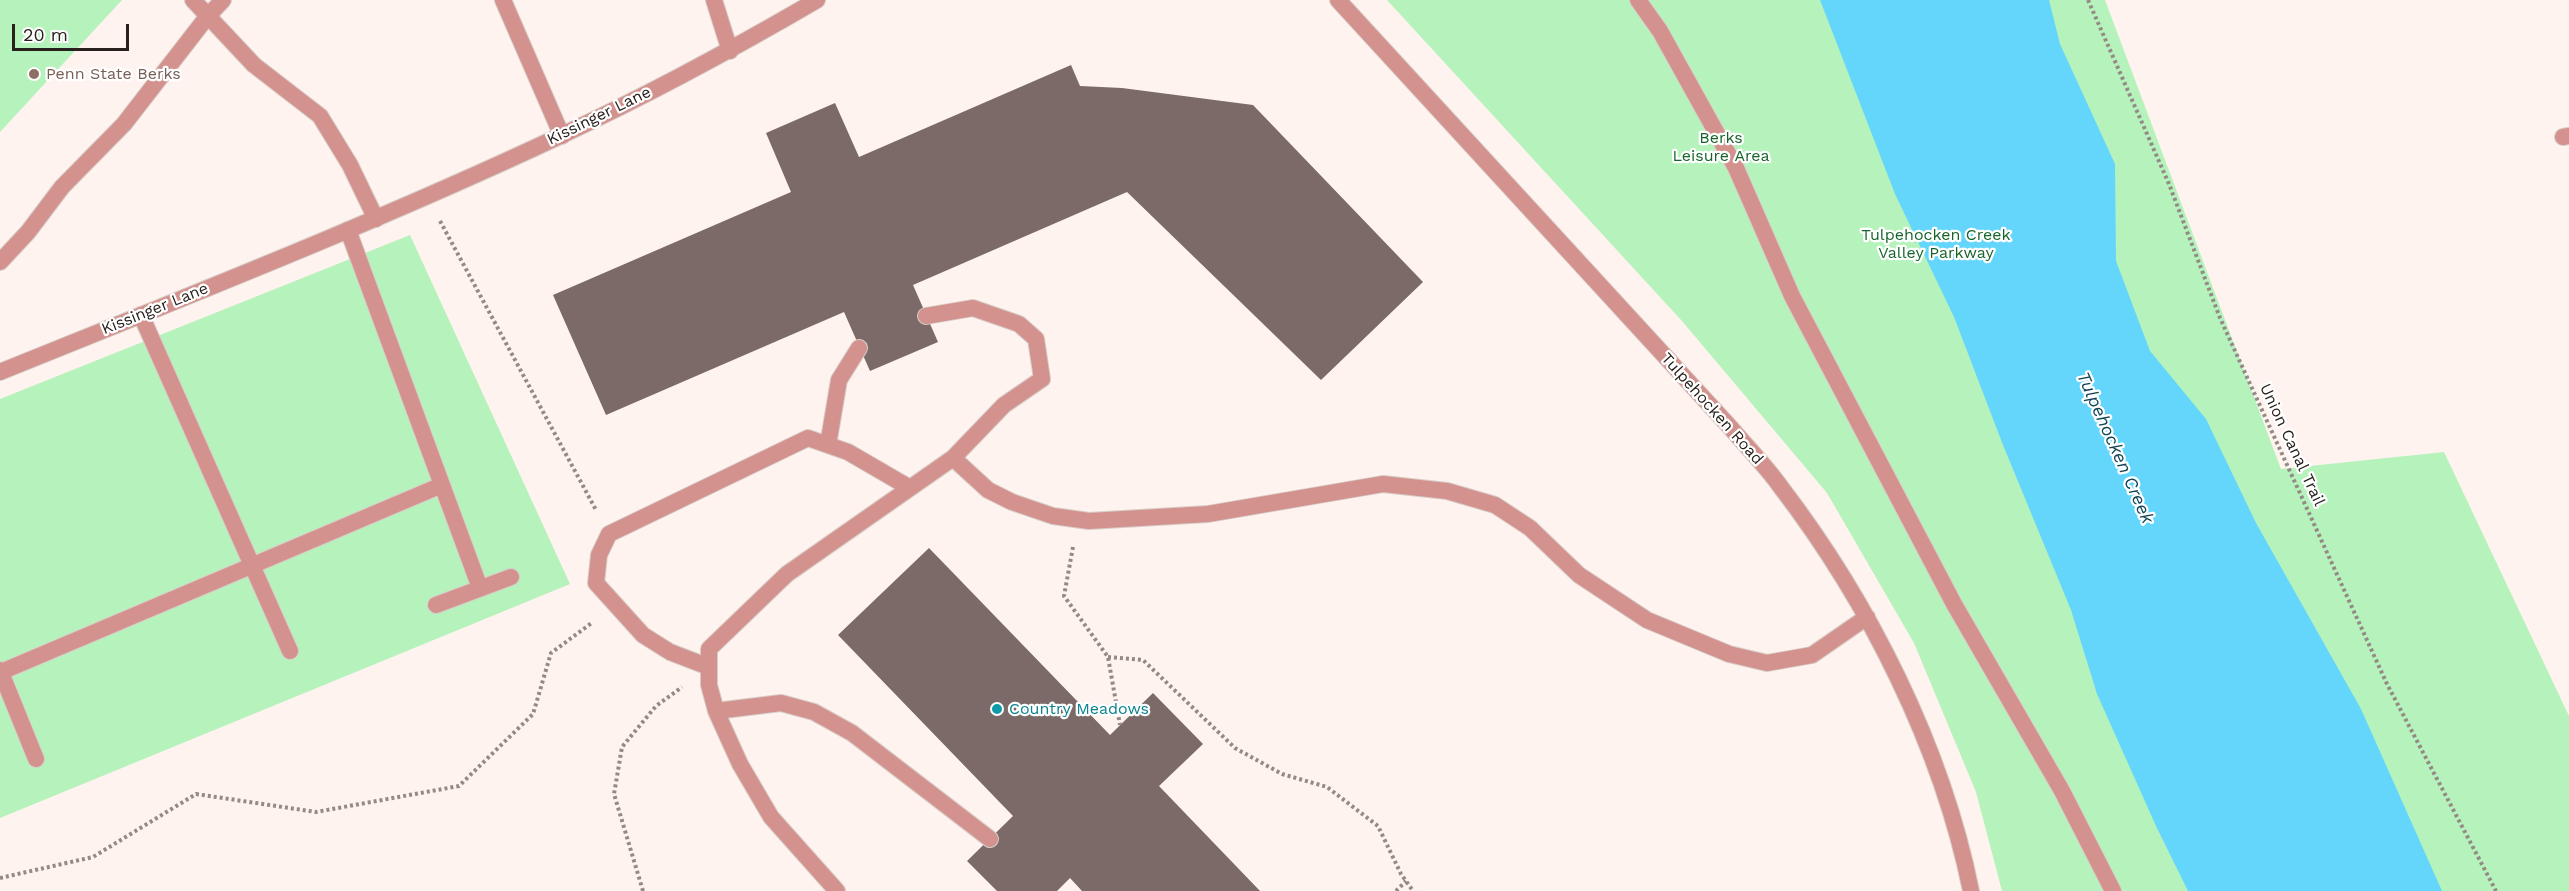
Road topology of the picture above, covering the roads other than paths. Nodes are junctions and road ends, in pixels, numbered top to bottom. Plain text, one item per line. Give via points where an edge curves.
1 (193, 0) edge
2 (223, 0) edge
3 (503, 0) edge
4 (714, 0) edge
5 (817, 0) edge
6 (1338, 0) edge
7 (1638, 0) edge
8 (207, 17) junction
9 (730, 51) junction
10 (562, 136) junction
11 (376, 219) junction
12 (348, 230) junction
13 (0, 262) edge
14 (141, 315) junction
15 (926, 316) dead end
16 (860, 348) dead end
17 (0, 372) edge
18 (828, 445) junction
19 (952, 458) junction
20 (442, 485) junction
21 (910, 488) junction
22 (252, 565) junction
23 (511, 577) dead end
24 (480, 588) junction
25 (436, 606) dead end
26 (1867, 617) junction
27 (290, 651) dead end
28 (709, 667) junction
29 (1, 671) edge
30 (717, 711) junction
31 (36, 759) dead end
32 (990, 839) dead end
33 (837, 891) edge
34 (1971, 891) edge
35 (2113, 891) edge

1 - 8 street
2 - 8 street
3 - 10 street
4 - 9 street
5 - 9 street, Kissinger Lane
6 - 26 street, Tulpehocken Road via 1779,484
7 - 35 street via 1660,31 1736,168 1804,318 1954,604 2062,791
8 - 11 street via 254,65 320,116
8 - 13 street via 124,124 62,187
9 - 10 street, Kissinger Lane
10 - 11 street, Kissinger Lane
11 - 12 street, Kissinger Lane
12 - 14 street, Kissinger Lane
12 - 20 street
14 - 17 street, Kissinger Lane
14 - 22 street
15 - 19 street via 973,308 1019,324 1036,339 1042,379 1004,405
16 - 18 street via 839,380
18 - 21 street via 848,452
18 - 28 street via 808,438 609,534 599,555 596,583 643,635 670,652
19 - 21 street
19 - 26 street via 988,490 1053,516 1078,520 1208,514 1383,484 1447,491 1495,505 1530,528 1579,575 1647,620 1729,654 1767,663 1812,655
20 - 22 street
20 - 24 street
21 - 28 street via 787,574 709,649
22 - 27 street
22 - 29 street
23 - 24 street
24 - 25 street
26 - 34 street, Tulpehocken Road via 1928,750 1962,845
28 - 30 street via 709,685
29 - 31 street
30 - 32 street via 781,703 813,712 852,733
30 - 33 street via 740,764 771,818

